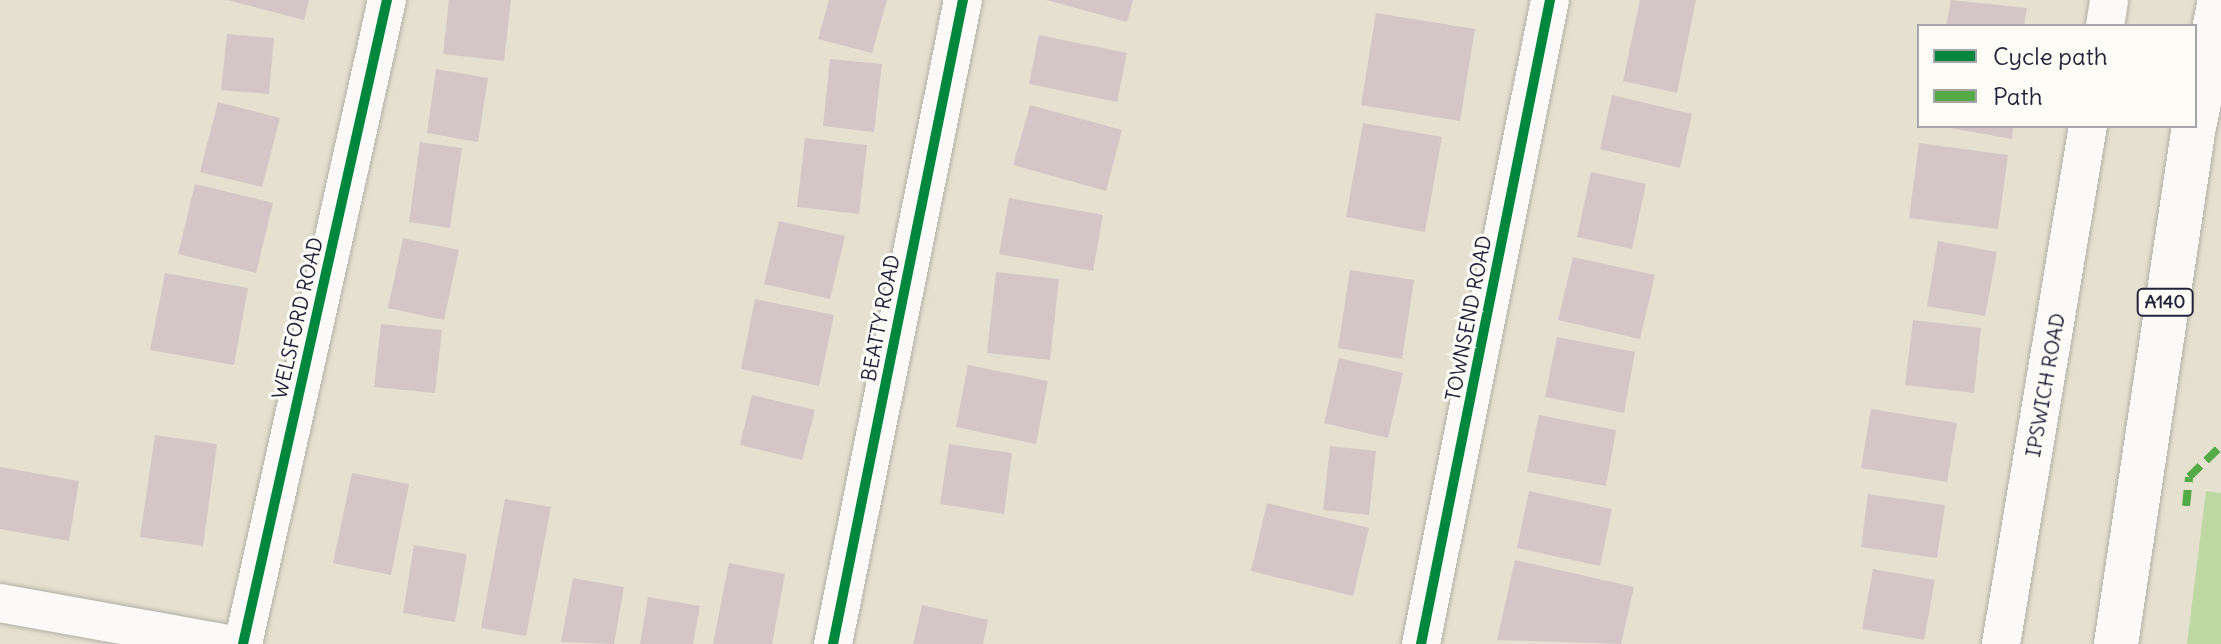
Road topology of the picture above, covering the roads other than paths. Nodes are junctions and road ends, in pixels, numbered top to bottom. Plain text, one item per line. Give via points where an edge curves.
1 (387, 0) edge
2 (963, 0) edge
3 (1550, 0) edge
4 (2109, 0) edge
5 (2220, 0) edge
6 (2105, 24) edge
7 (2197, 114) edge
8 (2088, 128) edge
9 (2194, 128) edge
10 (0, 603) edge
11 (227, 644) edge
12 (243, 644) edge
13 (833, 644) edge
14 (1421, 644) edge
15 (2001, 644) edge
16 (2116, 644) edge

1 - 12 street, WELSFORD ROAD
2 - 13 street, BEATTY ROAD
3 - 14 street, TOWNSEND ROAD
4 - 6 street
5 - 7 highway, A140
8 - 15 street, IPSWICH ROAD
9 - 16 highway, A140
10 - 11 street

